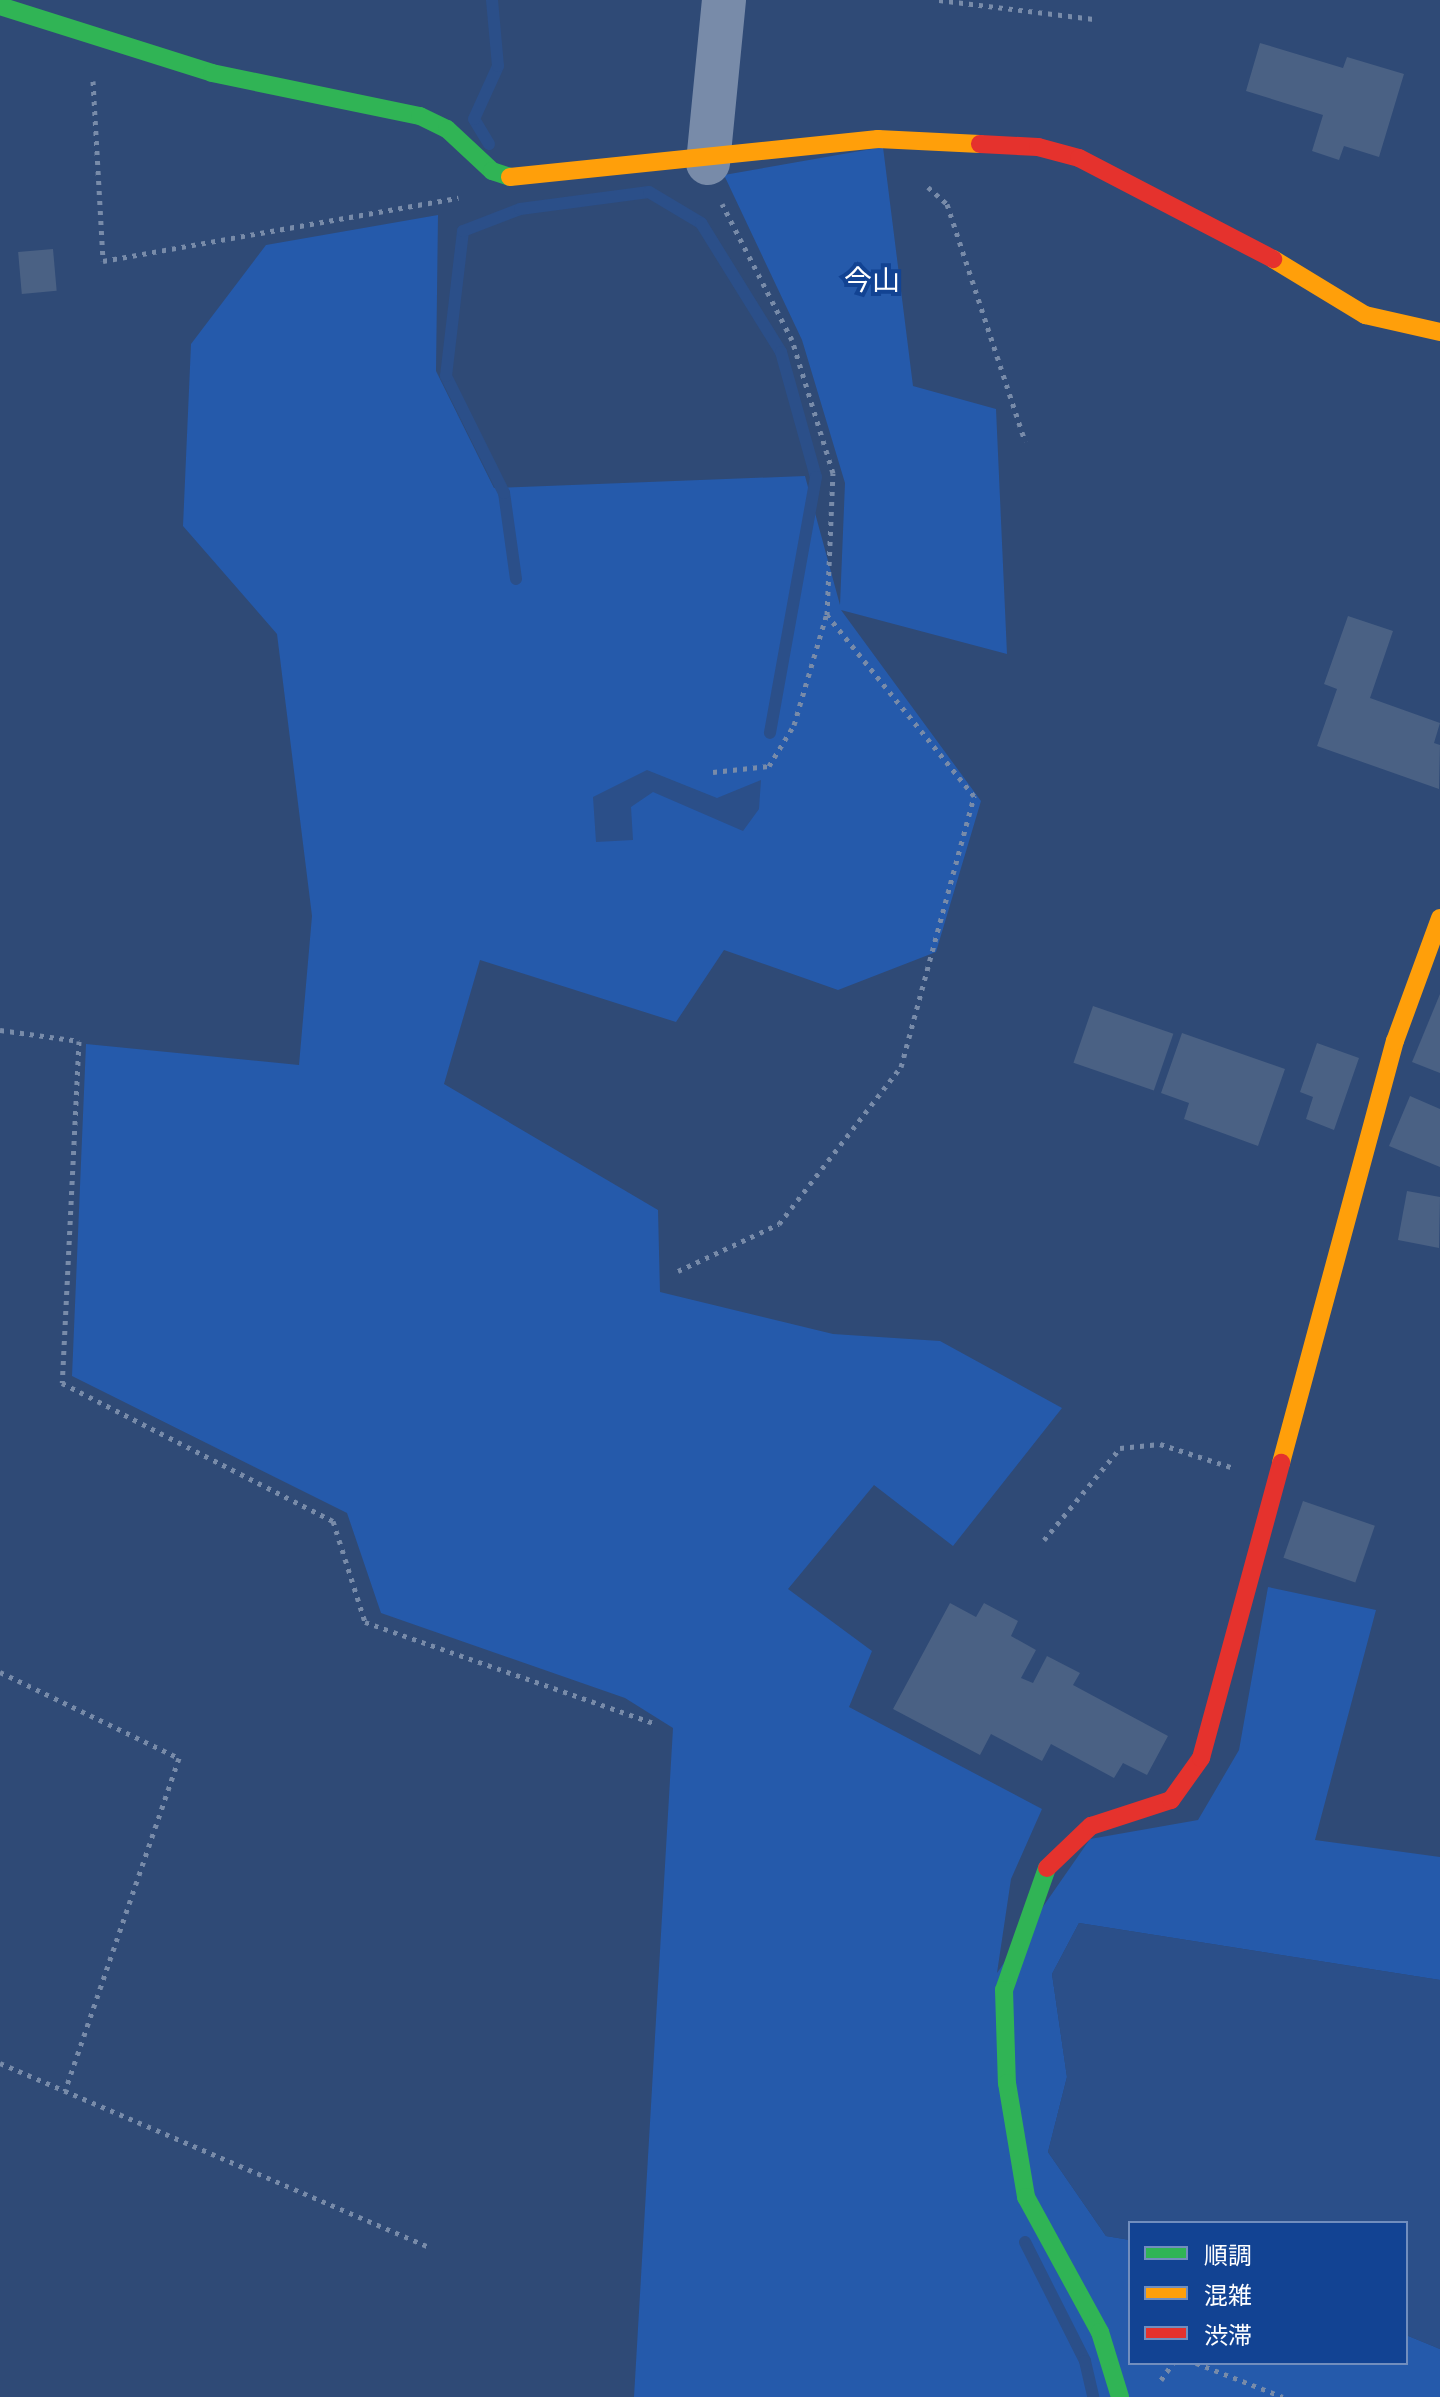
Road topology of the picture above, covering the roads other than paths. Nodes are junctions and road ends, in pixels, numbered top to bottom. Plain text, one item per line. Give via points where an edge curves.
1 (724, 0) edge
2 (0, 6) edge
3 (708, 163) junction
4 (1440, 332) edge
5 (1440, 918) edge
6 (1120, 2397) edge

1 - 3 street
2 - 3 street via 212,73 420,116 447,129 492,171 521,180
3 - 4 street via 878,139 1038,147 1079,158 1286,266 1365,315
5 - 6 street via 1395,1041 1280,1483 1201,1758 1171,1800 1091,1826 1047,1868 1004,1990 1007,2083 1026,2197 1100,2332

